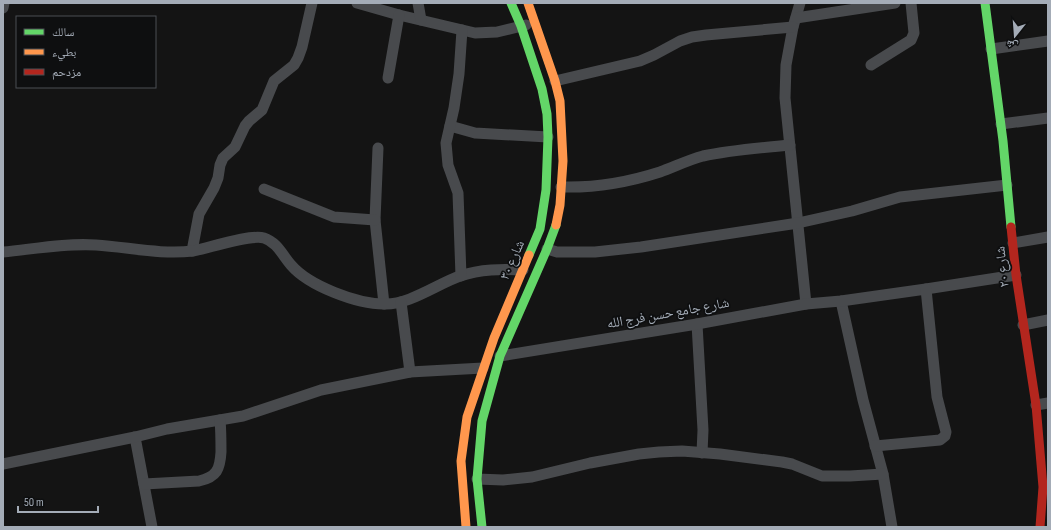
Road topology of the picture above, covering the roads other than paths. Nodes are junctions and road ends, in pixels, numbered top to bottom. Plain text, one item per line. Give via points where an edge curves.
1 (4, 3) edge
2 (312, 3) edge
3 (357, 3) edge
4 (418, 3) edge
5 (511, 3) edge
6 (528, 3) edge
7 (800, 3) edge
8 (895, 3) edge
9 (911, 3) edge
10 (985, 3) edge
11 (3, 8) edge
12 (399, 15) junction
13 (421, 20) junction
14 (794, 22) junction
15 (535, 23) junction
16 (521, 26) junction
17 (462, 30) junction
18 (1048, 41) edge
19 (991, 49) junction
20 (871, 66) dead end
21 (388, 78) dead end
22 (555, 81) junction
23 (1048, 118) edge
24 (1001, 124) junction
25 (450, 126) junction
26 (548, 137) junction
27 (790, 145) junction
28 (378, 148) dead end
29 (1007, 185) junction
30 (561, 187) junction
31 (264, 189) dead end
32 (375, 220) junction
33 (798, 223) junction
34 (1048, 238) edge
35 (1013, 243) junction
36 (547, 250) junction
37 (192, 251) junction
38 (3, 252) edge
39 (523, 270) junction
40 (1016, 274) junction
41 (461, 276) junction
42 (926, 289) junction
43 (841, 301) junction
44 (401, 302) junction
45 (384, 304) junction
46 (806, 304) junction
47 (1048, 320) edge
48 (696, 324) junction
49 (1023, 325) junction
50 (500, 356) junction
51 (483, 368) junction
52 (410, 372) junction
53 (1048, 403) edge
54 (1036, 405) junction
55 (220, 420) junction
56 (135, 437) junction
57 (875, 446) junction
58 (702, 453) junction
59 (3, 464) edge
60 (882, 474) junction
61 (477, 480) junction
62 (144, 484) junction
63 (1045, 487) edge
64 (152, 527) edge
65 (466, 527) edge
66 (479, 527) edge
67 (892, 527) edge
68 (1040, 527) edge

1 - 11 street
2 - 37 street via 302,47 294,65 274,81 262,110 249,121 235,147 223,158 211,195 199,214
3 - 12 street
4 - 13 street
5 - 16 street, شارع ٣٠
6 - 15 street, شارع ٣٠
7 - 14 street
8 - 14 street
9 - 20 street via 914,34 911,40
10 - 19 street, شارع ٢٠
12 - 13 street
12 - 21 street
13 - 17 street
14 - 22 street via 692,38 680,41 640,61
14 - 27 street via 786,65 785,98
15 - 16 street
15 - 22 street, شارع ٣٠
16 - 17 street via 486,33
16 - 26 street, شارع ٣٠ via 542,89
17 - 25 street via 458,82
18 - 19 street
19 - 24 street, شارع ٢٠
22 - 30 street, شارع ٣٠ via 562,116
23 - 24 street
24 - 29 street, شارع ٢٠
25 - 26 street via 475,133
25 - 41 street via 446,150 448,165 458,193
26 - 39 street, شارع ٣٠ via 546,190 540,229
27 - 30 street via 718,153 626,180 580,188
27 - 33 street
28 - 32 street
29 - 33 street via 900,197
29 - 35 street, شارع ٢٠
30 - 36 street, شارع ٣٠ via 560,205
31 - 32 street via 334,217
32 - 45 street
33 - 36 street via 595,252
33 - 46 street
34 - 35 street
35 - 40 street, شارع ٢٠
36 - 50 street, شارع ٣٠
37 - 38 street via 166,252 80,245
37 - 45 street via 251,238 263,238 273,243 302,276 313,283 341,295
39 - 41 street via 489,270
39 - 51 street, شارع ٣٠
40 - 42 street, شارع جامع حسن فرج الله
40 - 49 street, شارع ٢٠
41 - 44 street
42 - 43 street, شارع جامع حسن فرج الله
42 - 57 street via 937,397 945,436 940,440
43 - 46 street, شارع جامع حسن فرج الله
43 - 57 street
44 - 45 street
44 - 52 street
46 - 48 street, شارع جامع حسن فرج الله
47 - 49 street
48 - 50 street, شارع جامع حسن فرج الله
48 - 58 street via 703,430
49 - 54 street, شارع ٢٠
50 - 61 street, شارع ٣٠ via 482,421
51 - 52 street
51 - 65 street, شارع ٣٠ via 463,438 461,460
52 - 55 street via 321,390 243,416
53 - 54 street
54 - 63 street, شارع ٢٠
55 - 56 street
55 - 62 street via 220,465 213,476 199,482
56 - 59 street
56 - 62 street
57 - 60 street
58 - 60 street via 782,462 822,476
58 - 61 street via 659,452 532,477
60 - 67 street
61 - 66 street, شارع ٣٠
62 - 64 street
63 - 68 street, شارع ٢٠

